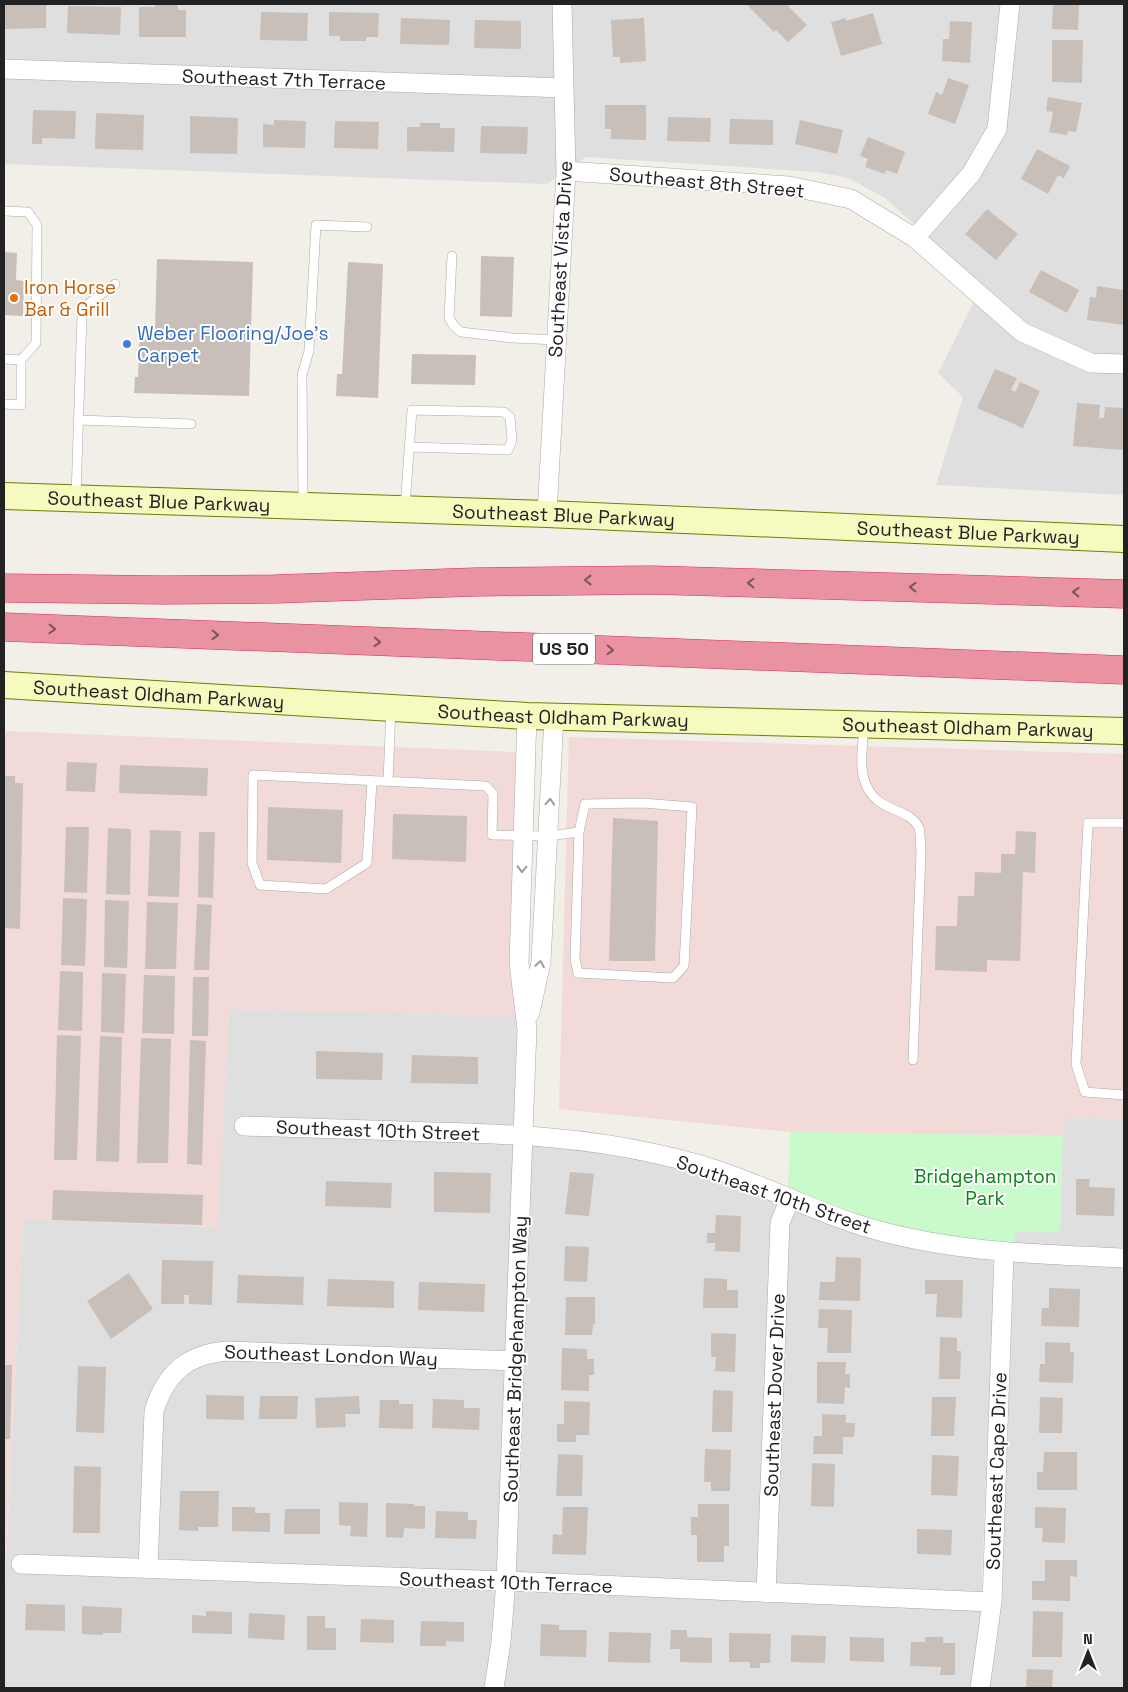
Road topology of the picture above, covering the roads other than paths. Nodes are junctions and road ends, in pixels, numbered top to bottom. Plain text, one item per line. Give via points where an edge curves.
1 (562, 4) edge
2 (1010, 4) edge
3 (4, 69) edge
4 (564, 88) junction
5 (566, 171) junction
6 (4, 211) edge
7 (367, 228) dead end
8 (914, 238) junction
9 (452, 256) dead end
10 (115, 284) dead end
11 (557, 340) junction
12 (4, 359) edge
13 (21, 360) junction
14 (1124, 364) edge
15 (4, 404) edge
16 (79, 420) junction
17 (191, 424) dead end
18 (409, 447) junction
19 (4, 496) edge
20 (76, 499) junction
21 (303, 506) junction
22 (405, 510) junction
23 (548, 514) junction
24 (1124, 539) edge
25 (4, 588) edge
26 (1124, 594) edge
27 (4, 627) edge
28 (1124, 670) edge
29 (4, 685) edge
30 (391, 708) junction
31 (527, 716) junction
32 (554, 717) junction
33 (864, 725) junction
34 (1124, 731) edge
35 (372, 781) junction
36 (388, 781) junction
37 (1124, 823) edge
38 (579, 832) junction
39 (523, 836) junction
40 (548, 836) junction
41 (527, 1029) junction
42 (913, 1060) dead end
43 (1124, 1095) edge
44 (244, 1126) dead end
45 (523, 1135) junction
46 (790, 1198) junction
47 (1004, 1253) junction
48 (1124, 1258) edge
49 (515, 1362) junction
50 (21, 1564) dead end
51 (148, 1569) junction
52 (506, 1581) junction
53 (766, 1593) junction
54 (992, 1602) junction
55 (494, 1688) edge
56 (980, 1688) edge

1 - 4 street, Southeast Vista Drive
2 - 8 street via 997,129 971,174
3 - 4 street, Southeast 7th Terrace
4 - 5 street, Southeast Vista Drive
5 - 8 street, Southeast 8th Street via 789,186 850,199
5 - 11 street, Southeast Vista Drive
6 - 13 lane via 28,212 37,224 36,343
7 - 21 lane via 316,224 309,351 302,375
8 - 14 street, Southeast 8th Street via 1022,332 1091,363
9 - 11 lane via 449,318 461,332
10 - 16 lane via 88,304 82,315
11 - 23 street, Southeast Vista Drive
12 - 13 lane
13 - 15 lane via 21,405
16 - 17 lane
16 - 20 lane
18 - 18 lane via 412,410 504,412 510,418 512,440 508,450
18 - 22 lane
19 - 20 street, Southeast Blue Parkway
20 - 21 street, Southeast Blue Parkway
21 - 22 street, Southeast Blue Parkway
22 - 23 street, Southeast Blue Parkway
23 - 24 street, Southeast Blue Parkway
26 -> 25 highway via 651,580 163,590
27 -> 28 highway, US 50
29 - 30 street, Southeast Oldham Parkway
30 - 31 street, Southeast Oldham Parkway
30 - 36 lane
31 - 32 street, Southeast Oldham Parkway
31 - 39 street, Southeast Bridgehampton Way
32 - 33 street, Southeast Oldham Parkway
40 -> 32 street, Southeast Bridgehampton Way
33 - 34 street, Southeast Oldham Parkway
33 - 42 lane via 864,782 882,805 911,818 919,829 921,852
35 - 35 lane via 253,775 252,863 260,885 326,889 367,864
35 - 36 lane
36 - 39 lane via 486,786 493,794 492,835
37 - 43 lane via 1088,823 1076,1064 1085,1092
38 - 38 lane via 586,804 643,803 692,807 684,966 674,978 578,973 575,959
38 - 40 lane
39 - 40 lane
39 -> 41 street, Southeast Bridgehampton Way via 519,963
41 -> 40 street, Southeast Bridgehampton Way via 541,962
41 - 45 street, Southeast Bridgehampton Way
44 - 45 street, Southeast 10th Street
45 - 46 street, Southeast 10th Street via 582,1140 656,1154 738,1178
45 - 49 street, Southeast Bridgehampton Way
46 - 47 street, Southeast 10th Street via 852,1223 899,1236
46 - 53 street, Southeast Dover Drive via 780,1224
47 - 48 street, Southeast 10th Street
47 - 54 street, Southeast Cape Drive
49 - 51 street, Southeast London Way via 228,1351 210,1352 191,1360 172,1374 154,1411
49 - 52 street, Southeast Bridgehampton Way
50 - 51 street, Southeast 10th Terrace
51 - 52 street, Southeast 10th Terrace
52 - 53 street, Southeast 10th Terrace
52 - 55 street, Southeast Bridgehampton Way
53 - 54 street, Southeast 10th Terrace
54 - 56 street, Southeast Cape Drive

